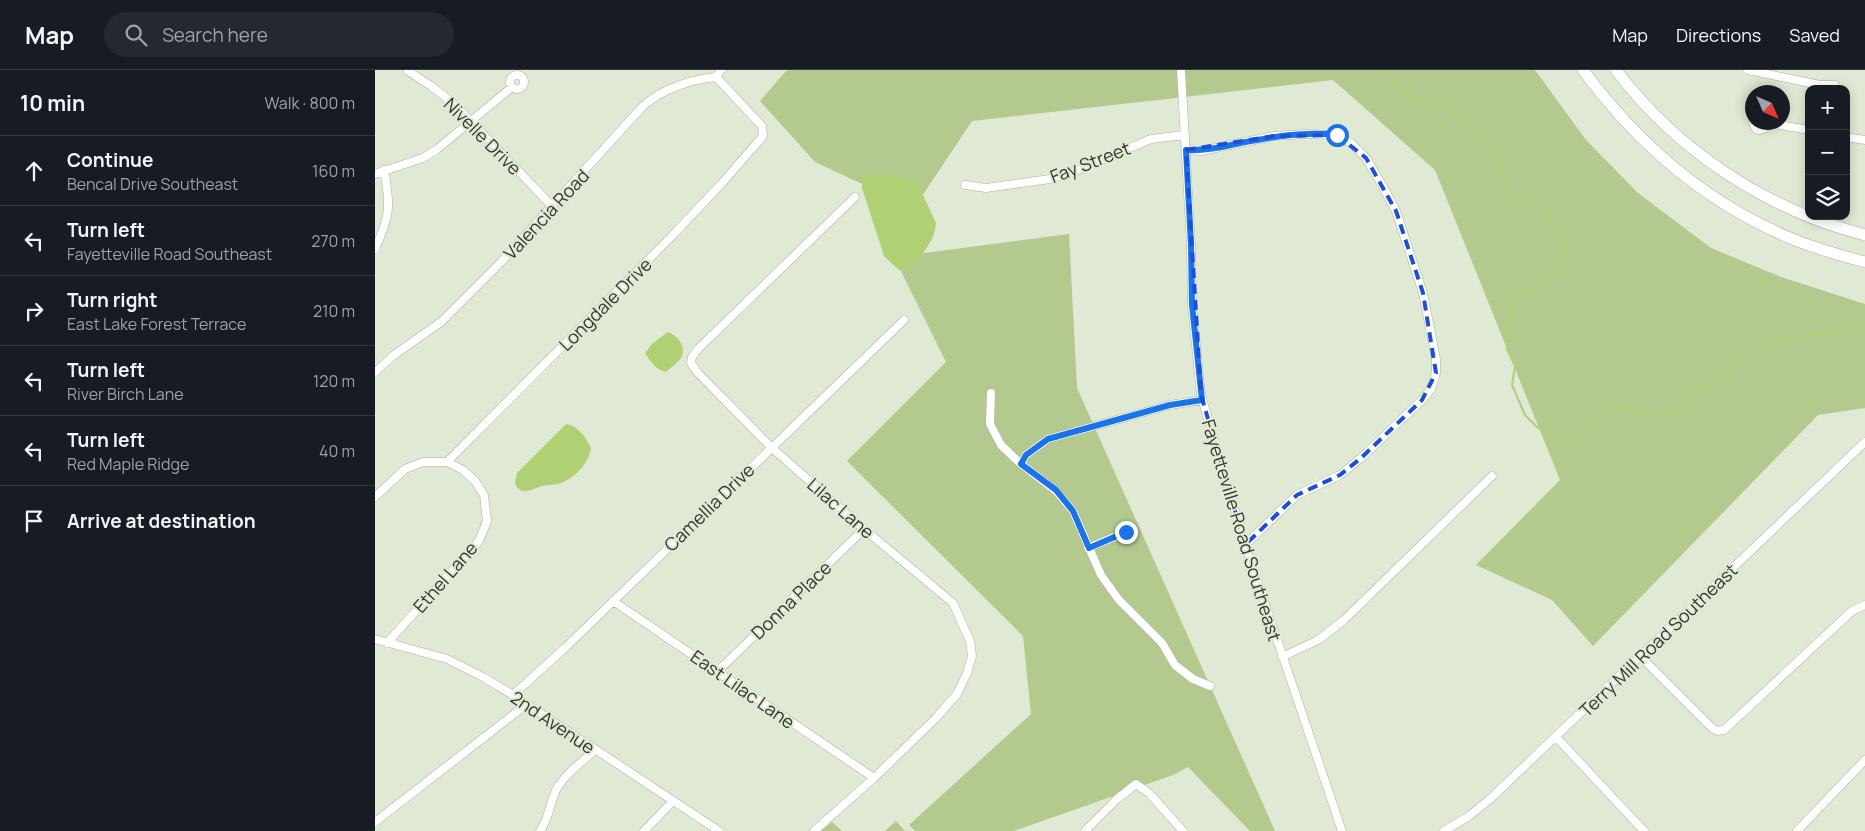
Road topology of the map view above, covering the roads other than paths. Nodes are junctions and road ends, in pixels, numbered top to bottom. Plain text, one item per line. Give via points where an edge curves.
1 (721, 70) edge
2 (1181, 70) edge
3 (1583, 70) edge
4 (1616, 70) edge
5 (1748, 70) edge
6 (408, 71) edge
7 (716, 77) junction
8 (1821, 85) edge
9 (512, 86) dead end
10 (470, 122) junction
11 (1790, 127) edge
12 (1805, 129) edge
13 (1185, 135) junction
14 (1850, 138) edge
15 (1865, 140) edge
16 (1186, 150) junction
17 (384, 170) junction
18 (375, 174) edge
19 (965, 184) dead end
20 (855, 197) dead end
21 (553, 207) junction
22 (1865, 235) edge
23 (375, 249) edge
24 (1865, 262) edge
25 (904, 320) dead end
26 (375, 372) edge
27 (991, 393) dead end
28 (1202, 400) junction
29 (1865, 442) edge
30 (771, 447) junction
31 (447, 462) junction
32 (1021, 464) junction
33 (1492, 476) dead end
34 (375, 498) edge
35 (863, 529) junction
36 (1126, 532) dead end
37 (1245, 545) junction
38 (1089, 548) junction
39 (613, 601) junction
40 (1865, 605) edge
41 (375, 638) edge
42 (387, 643) junction
43 (1282, 657) junction
44 (1641, 657) junction
45 (718, 671) junction
46 (1210, 686) dead end
47 (513, 695) junction
48 (527, 704) junction
49 (1556, 738) junction
50 (595, 750) junction
51 (1865, 760) edge
52 (874, 778) junction
53 (673, 801) junction
54 (375, 822) edge
55 (1802, 830) edge
56 (541, 831) edge
57 (644, 831) edge
58 (719, 831) edge
59 (814, 831) edge
60 (1085, 831) edge
61 (1183, 831) edge
62 (1342, 831) edge
63 (1444, 831) edge
64 (1643, 831) edge

1 - 7 street
2 - 13 street, Fayetteville Road Southeast
3 - 24 highway via 1638,135 1708,193 1748,218 1800,242
4 - 22 highway via 1670,128 1727,174 1795,211
5 - 8 street
6 - 10 street, Nivelle Drive via 453,103
7 - 21 street, Valencia Road via 667,90 643,106
7 - 31 street, Longdale Drive via 762,126 763,136 672,236
9 - 10 street
10 - 17 street via 423,158
10 - 21 street, Nivelle Drive
11 - 12 street
13 - 16 street, Fayetteville Road Southeast
13 - 19 street, Fay Street via 1151,139 1050,179 986,188
14 - 15 street
16 - 28 street, Fayetteville Road Southeast via 1192,305
16 - 37 street via 1201,151 1274,136 1304,134 1337,135 1351,143 1366,158 1395,211 1423,293 1436,359 1431,389 1422,400 1361,458 1340,475 1297,495
17 - 18 street
17 - 23 street via 389,197 387,222
20 - 30 street, Lilac Lane via 692,358 697,372
21 - 26 street, Valencia Road via 441,322
25 - 30 street, Camellia Drive
27 - 32 street via 990,424 1001,444
28 - 32 street via 1170,405 1048,439 1026,455
28 - 37 street, Fayetteville Road Southeast
29 - 44 street, Terry Mill Road Southeast
30 - 35 street, Lilac Lane
30 - 39 street, Camellia Drive
31 - 34 street via 423,462 405,469
31 - 42 street, Ethel Lane via 475,481 484,495 487,521 479,541
32 - 38 street via 1056,490 1073,511
33 - 43 street via 1344,620 1318,640
35 - 45 street, Donna Place
35 - 52 street, Lilac Lane via 953,603 970,641 972,656 957,694
36 - 38 street
37 - 43 street, Fayetteville Road Southeast
38 - 46 street via 1101,575 1119,600 1162,643 1175,665 1193,679
39 - 45 street, East Lilac Lane
39 - 47 street, Camellia Drive
40 - 44 street via 1852,611 1724,730 1713,728
41 - 42 street, 2nd Avenue
42 - 47 street, 2nd Avenue via 447,659
43 - 62 street, Fayetteville Road Southeast
44 - 49 street, Terry Mill Road Southeast
45 - 52 street, East Lilac Lane
47 - 48 street, 2nd Avenue
48 - 50 street, 2nd Avenue
48 - 54 street
49 - 63 street, Terry Mill Road Southeast via 1490,799
49 - 64 street
50 - 53 street, 2nd Avenue
50 - 56 street via 557,790
51 - 55 street
52 - 59 street, Lilac Lane
53 - 57 street
53 - 58 street, 2nd Avenue
60 - 61 street via 1136,784 1149,793

